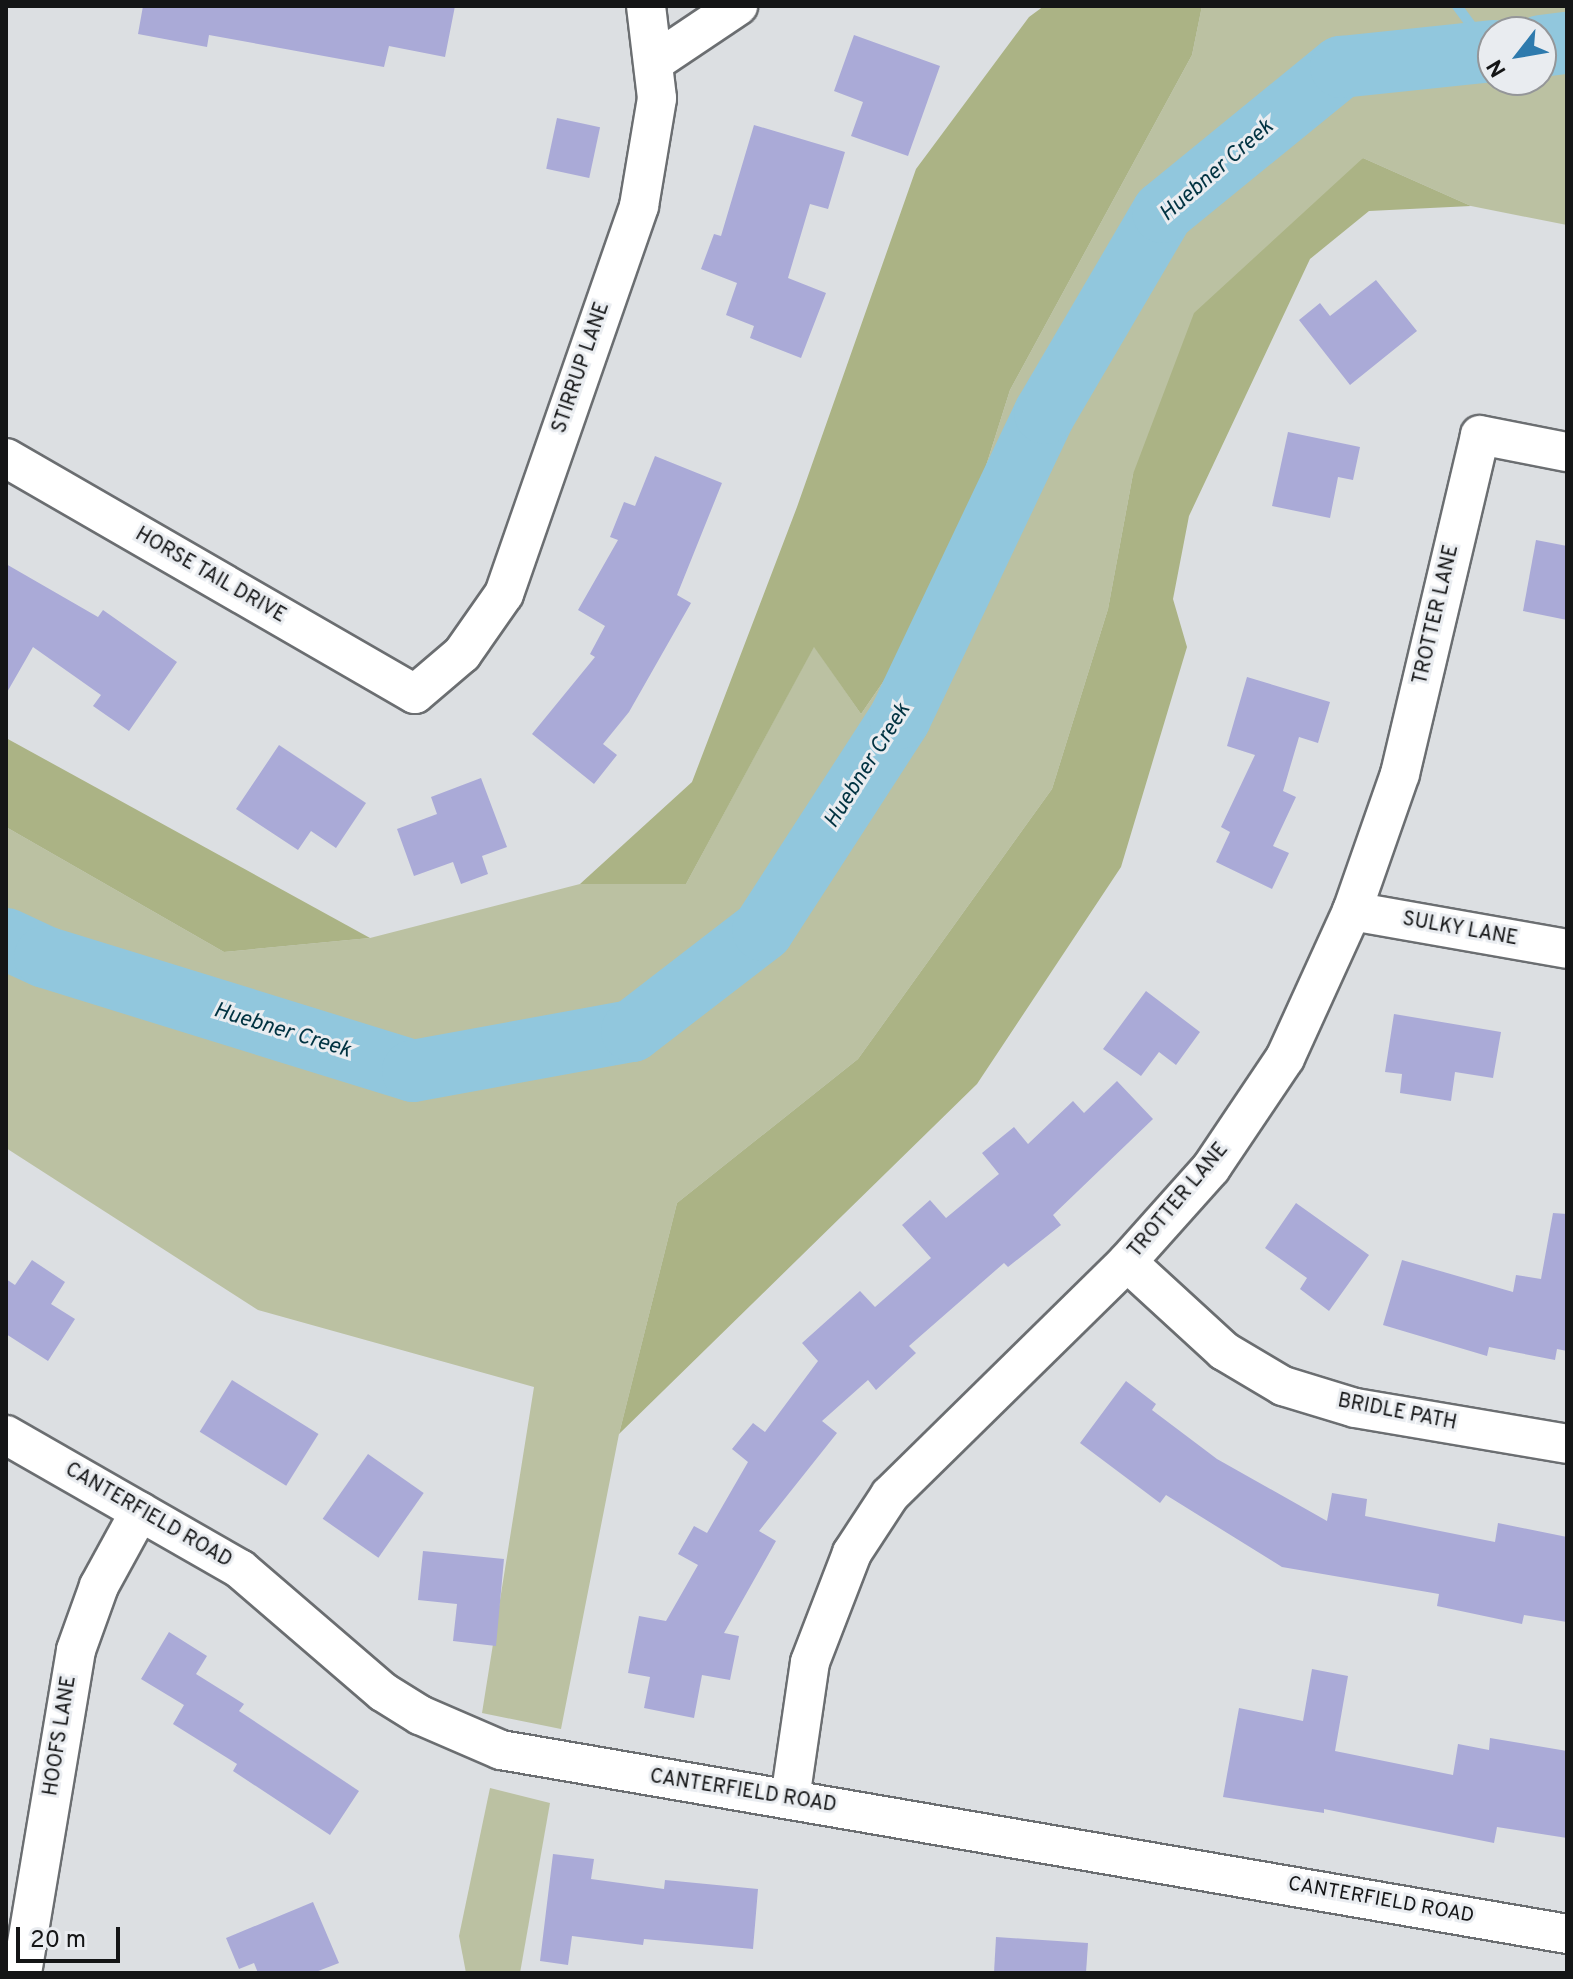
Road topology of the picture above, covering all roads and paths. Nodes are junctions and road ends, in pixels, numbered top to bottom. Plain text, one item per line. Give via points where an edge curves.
1 (646, 6) edge
2 (738, 6) edge
3 (656, 61) junction
4 (1567, 452) edge
5 (6, 458) edge
6 (415, 694) joint
7 (1352, 911) junction
8 (1567, 949) edge
9 (1127, 1262) junction
10 (6, 1435) edge
11 (1567, 1444) edge
12 (140, 1511) junction
13 (790, 1799) junction
14 (1567, 1934) edge
15 (22, 1973) edge

1 - 3 street, STIRRUP LANE
2 - 3 street
3 - 6 street, STIRRUP LANE via 650,156 639,206 504,594 462,654
4 - 7 street, TROTTER LANE via 1480,435 1400,774
5 - 6 street, HORSE TAIL DRIVE
7 - 8 street, SULKY LANE
7 - 9 street, TROTTER LANE via 1285,1058 1211,1168
9 - 11 street, BRIDLE PATH via 1224,1351 1283,1386 1355,1408
9 - 13 street, TROTTER LANE via 890,1495 852,1553 810,1662
10 - 12 street, CANTERFIELD ROAD
12 - 13 street, CANTERFIELD ROAD via 240,1569 383,1692 460,1735 543,1761
12 - 15 street, HOOFS LANE via 99,1586 76,1650
13 - 14 street, CANTERFIELD ROAD

